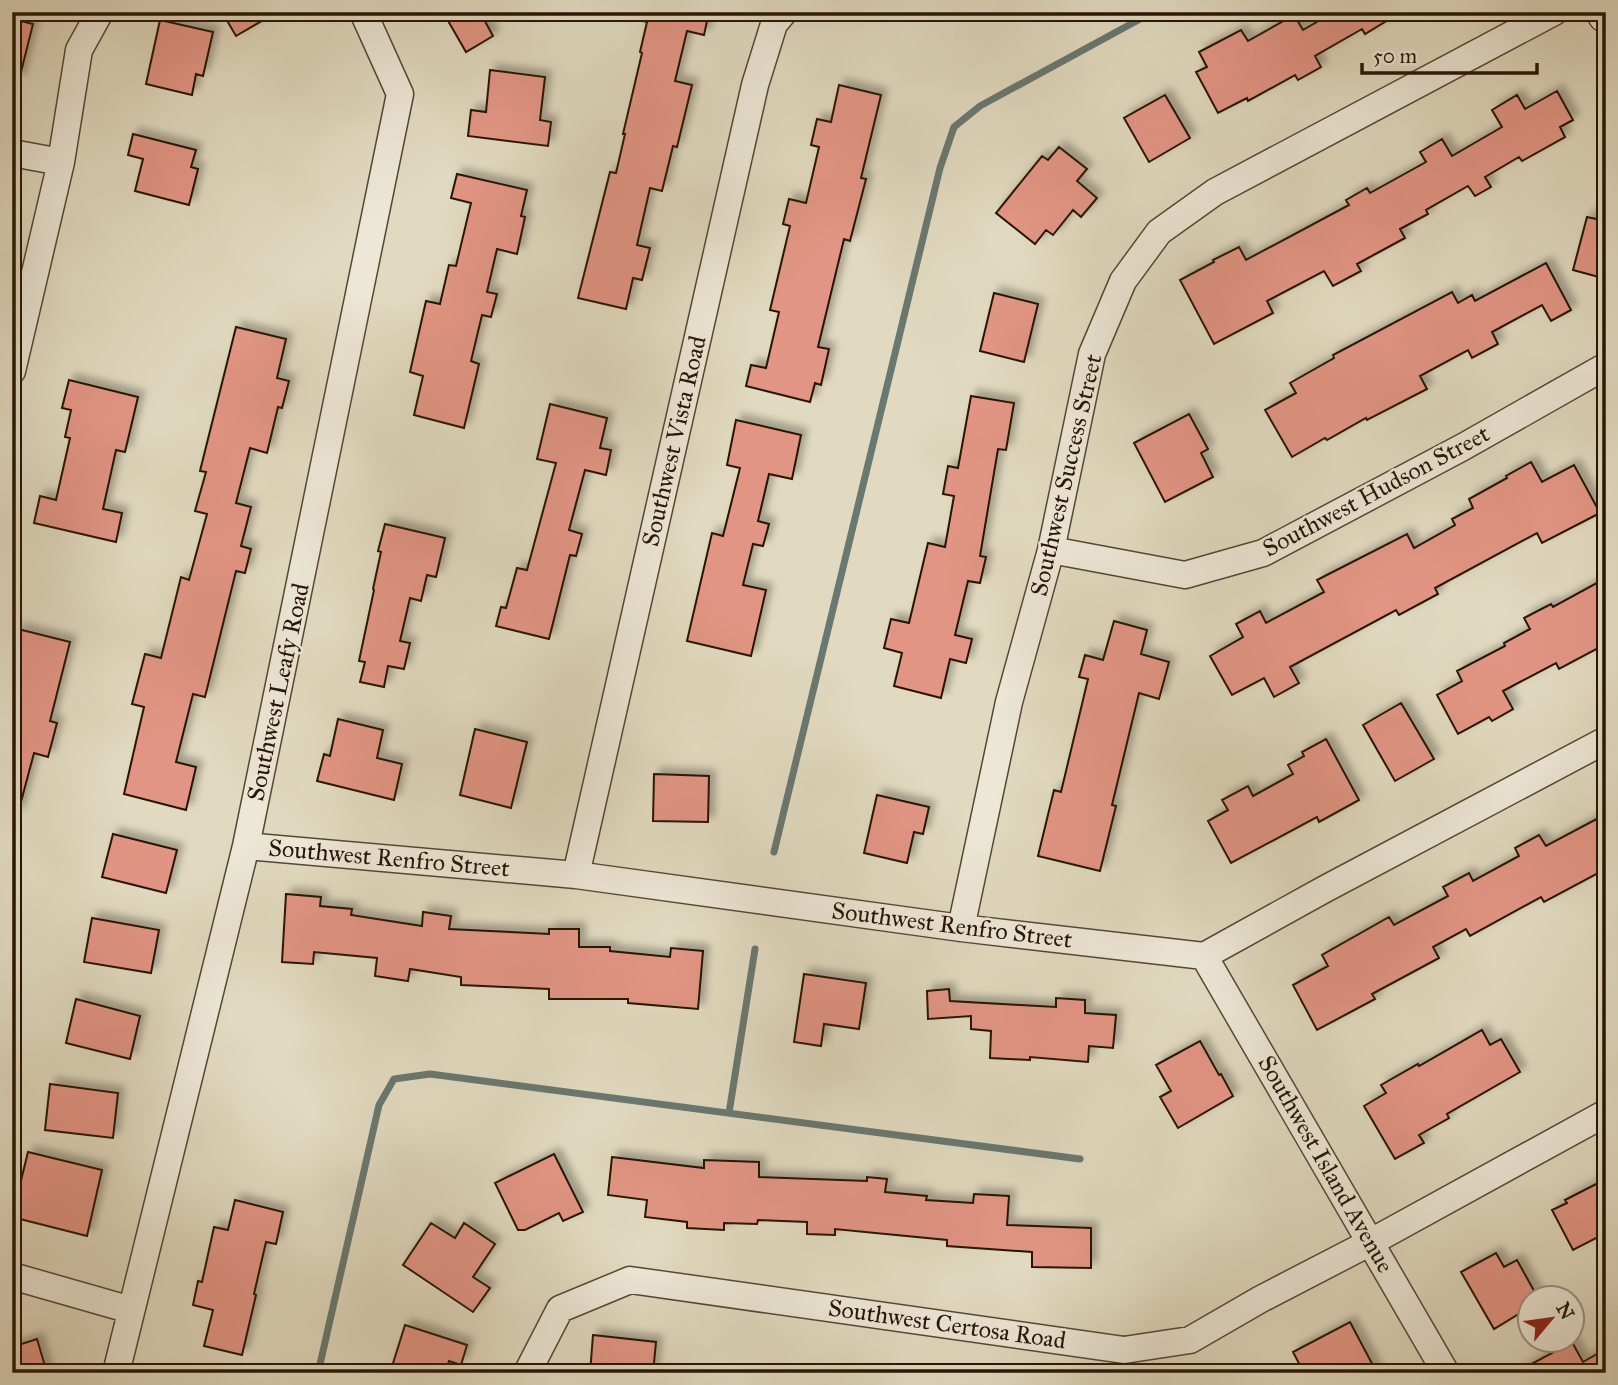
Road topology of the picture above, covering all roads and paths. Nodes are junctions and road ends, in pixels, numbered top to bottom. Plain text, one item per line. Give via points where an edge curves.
1 (100, 12) edge
2 (363, 12) edge
3 (784, 12) edge
4 (1554, 12) edge
5 (12, 153) edge
6 (61, 162) junction
7 (1606, 366) edge
8 (12, 371) edge
9 (1051, 550) junction
10 (1606, 740) edge
11 (246, 846) junction
12 (576, 875) junction
13 (961, 928) junction
14 (1204, 956) junction
15 (1606, 1113) edge
16 (1371, 1242) junction
17 (12, 1276) edge
18 (131, 1310) junction
19 (116, 1373) edge
20 (527, 1373) edge
21 (1446, 1373) edge

1 - 6 street via 79,50
2 - 11 street, Southwest Leafy Road via 400,94
3 - 12 street, Southwest Vista Road via 774,24 755,85
4 - 9 street, Southwest Success Street via 1215,192 1159,232 1123,281 1092,354
5 - 6 street
6 - 8 street
7 - 9 street, Southwest Hudson Street via 1263,553 1185,575
9 - 13 street, Southwest Success Street via 1009,702
10 - 14 street
11 - 12 street, Southwest Renfro Street
11 - 18 street, Southwest Leafy Road
12 - 13 street, Southwest Renfro Street
13 - 14 street, Southwest Renfro Street
14 - 16 street, Southwest Island Avenue
15 - 16 street, Southwest Certosa Road
16 - 20 street, Southwest Certosa Road via 1190,1340 1124,1350 630,1280 560,1309
16 - 21 street, Southwest Island Avenue
17 - 18 street
18 - 19 street, Southwest Leafy Road

